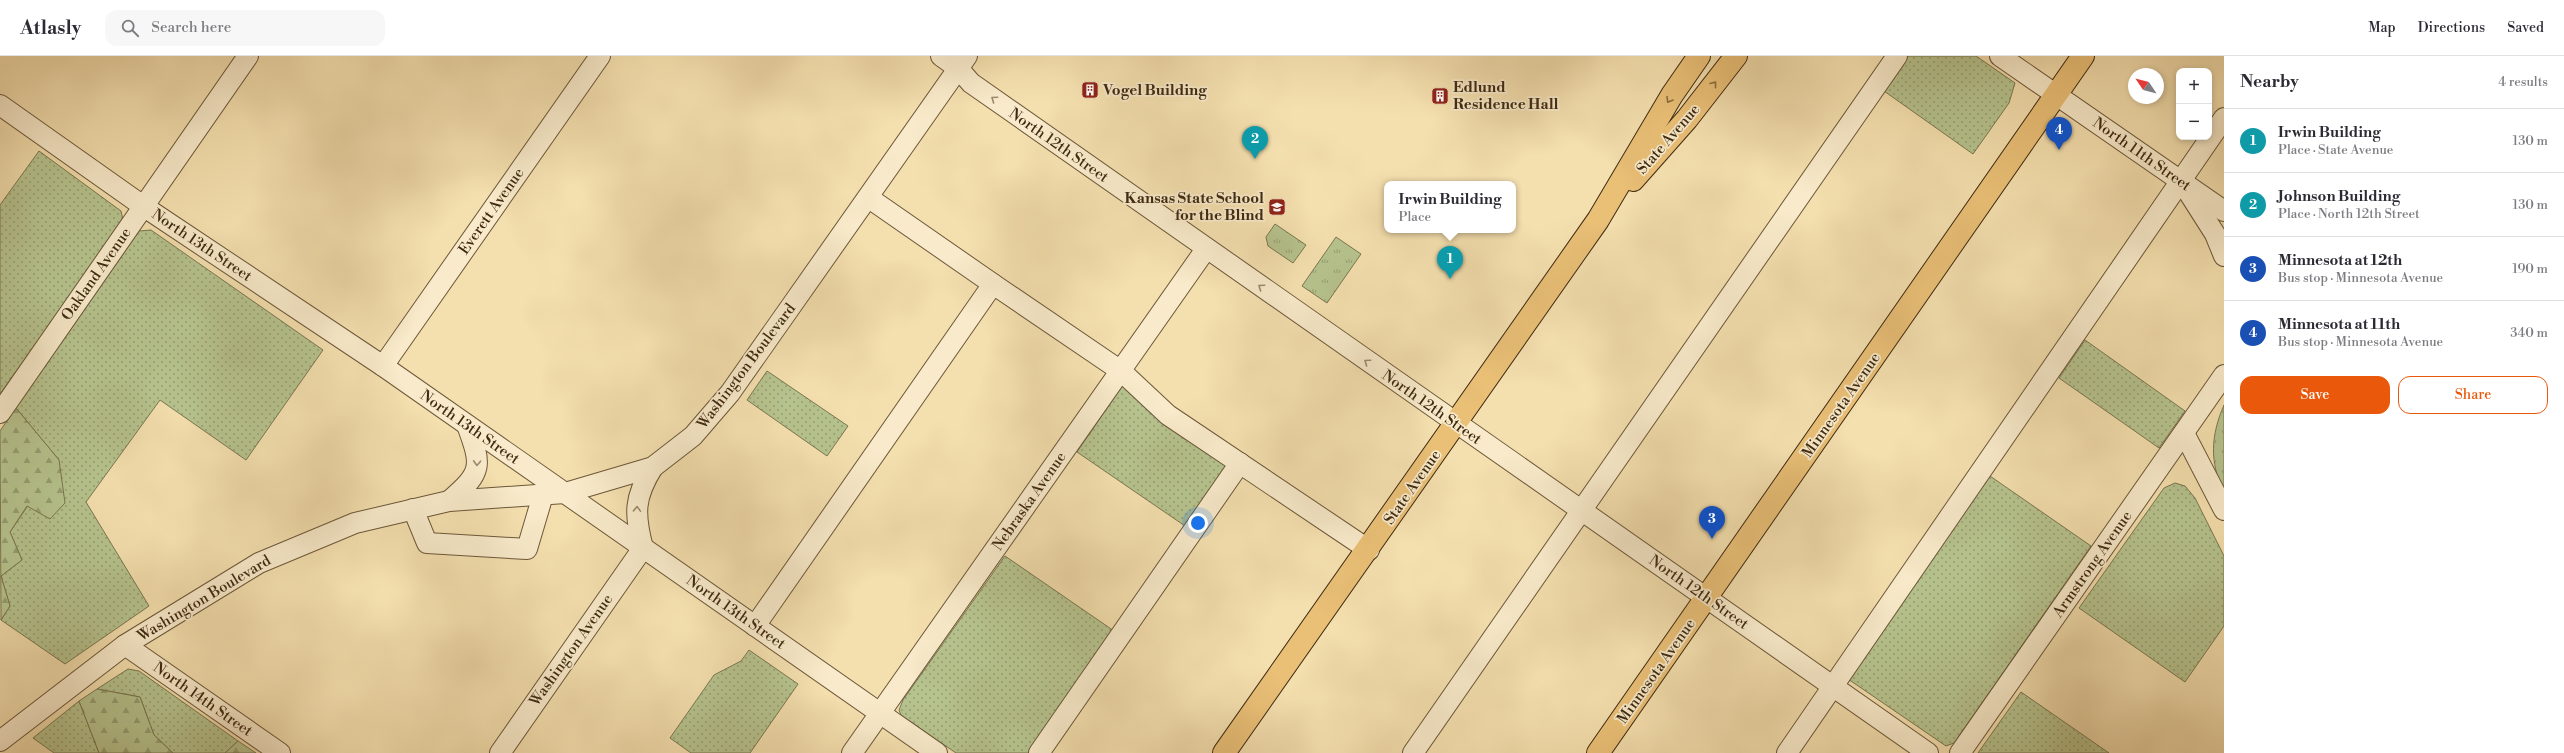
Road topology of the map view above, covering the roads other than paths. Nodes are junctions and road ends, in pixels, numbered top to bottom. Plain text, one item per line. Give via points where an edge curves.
1 (248, 56) edge
2 (600, 56) edge
3 (941, 56) edge
4 (1699, 56) edge
5 (1736, 56) edge
6 (1897, 56) edge
7 (2000, 56) edge
8 (2083, 56) edge
9 (963, 62) edge
10 (2056, 95) junction
11 (0, 105) edge
12 (2224, 118) edge
13 (2180, 180) junction
14 (868, 198) junction
15 (143, 206) junction
16 (2224, 211) edge
17 (1598, 220) junction
18 (1206, 249) junction
19 (2224, 256) edge
20 (993, 284) junction
21 (383, 366) junction
22 (1121, 371) junction
23 (2224, 375) edge
24 (0, 413) edge
25 (1456, 424) junction
26 (468, 425) junction
27 (2184, 432) junction
28 (1240, 463) junction
29 (653, 467) junction
30 (565, 493) junction
31 (543, 495) junction
32 (449, 501) junction
33 (413, 509) junction
34 (2224, 510) edge
35 (1582, 511) junction
36 (643, 548) junction
37 (1369, 550) junction
38 (1707, 597) junction
39 (755, 626) junction
40 (125, 645) junction
41 (1833, 686) junction
42 (880, 713) junction
43 (0, 740) edge
44 (280, 753) edge
45 (500, 753) edge
46 (852, 753) edge
47 (937, 753) edge
48 (1039, 753) edge
49 (1224, 753) edge
50 (1413, 753) edge
51 (1598, 753) edge
52 (1786, 753) edge
53 (1928, 753) edge
54 (1960, 753) edge

1 - 15 street, Oakland Avenue
2 - 21 street, Everett Avenue
3 - 9 street, North 12th Street
4 -> 17 main road, State Avenue via 1672,95
17 -> 5 main road, State Avenue via 1687,119
6 - 35 street
7 - 10 street, North 11th Street
8 - 10 main road, Minnesota Avenue
9 - 14 street, Washington Boulevard
18 -> 9 street, North 12th Street via 971,83
10 - 13 street, North 11th Street
10 - 38 main road, Minnesota Avenue
11 - 15 street, North 13th Street
12 - 13 street
13 - 16 street, North 11th Street
13 - 19 street via 2212,228
13 - 41 street
14 - 20 street
14 - 29 street, Washington Boulevard via 730,393 693,436
15 - 21 street, North 13th Street
15 - 24 street, Oakland Avenue
17 - 25 main road, State Avenue
18 - 22 street, Nebraska Avenue
25 -> 18 street, North 12th Street
20 - 22 street
20 - 39 street
21 - 26 street, North 13th Street
22 - 28 street via 1168,415
22 - 42 street, Nebraska Avenue
23 - 27 street, Armstrong Avenue
25 - 35 street, North 12th Street
25 - 37 main road, State Avenue
26 - 30 street, North 13th Street
26 -> 32 street via 478,454 477,471 469,484
27 - 34 street
27 - 54 street, Armstrong Avenue
28 - 37 street
28 - 48 street
29 - 30 street, Washington Boulevard
36 -> 29 street via 637,526 636,507 642,485
30 - 31 street, Washington Boulevard
30 - 36 street, North 13th Street
31 - 32 street, Washington Boulevard
31 - 33 street via 527,548 427,543
32 - 33 street, Washington Boulevard
33 - 40 street, Washington Boulevard via 354,523 259,563
35 - 38 street, North 12th Street
35 - 50 street
36 - 39 street, North 13th Street
36 - 45 street, Washington Avenue
37 - 49 main road, State Avenue
38 - 41 street, North 12th Street
38 - 51 main road, Minnesota Avenue
39 - 42 street, North 13th Street
40 - 43 street, Washington Boulevard
40 - 44 street, North 14th Street
41 - 52 street
41 - 53 street, North 12th Street
42 - 46 street, Nebraska Avenue
42 - 47 street, North 13th Street

